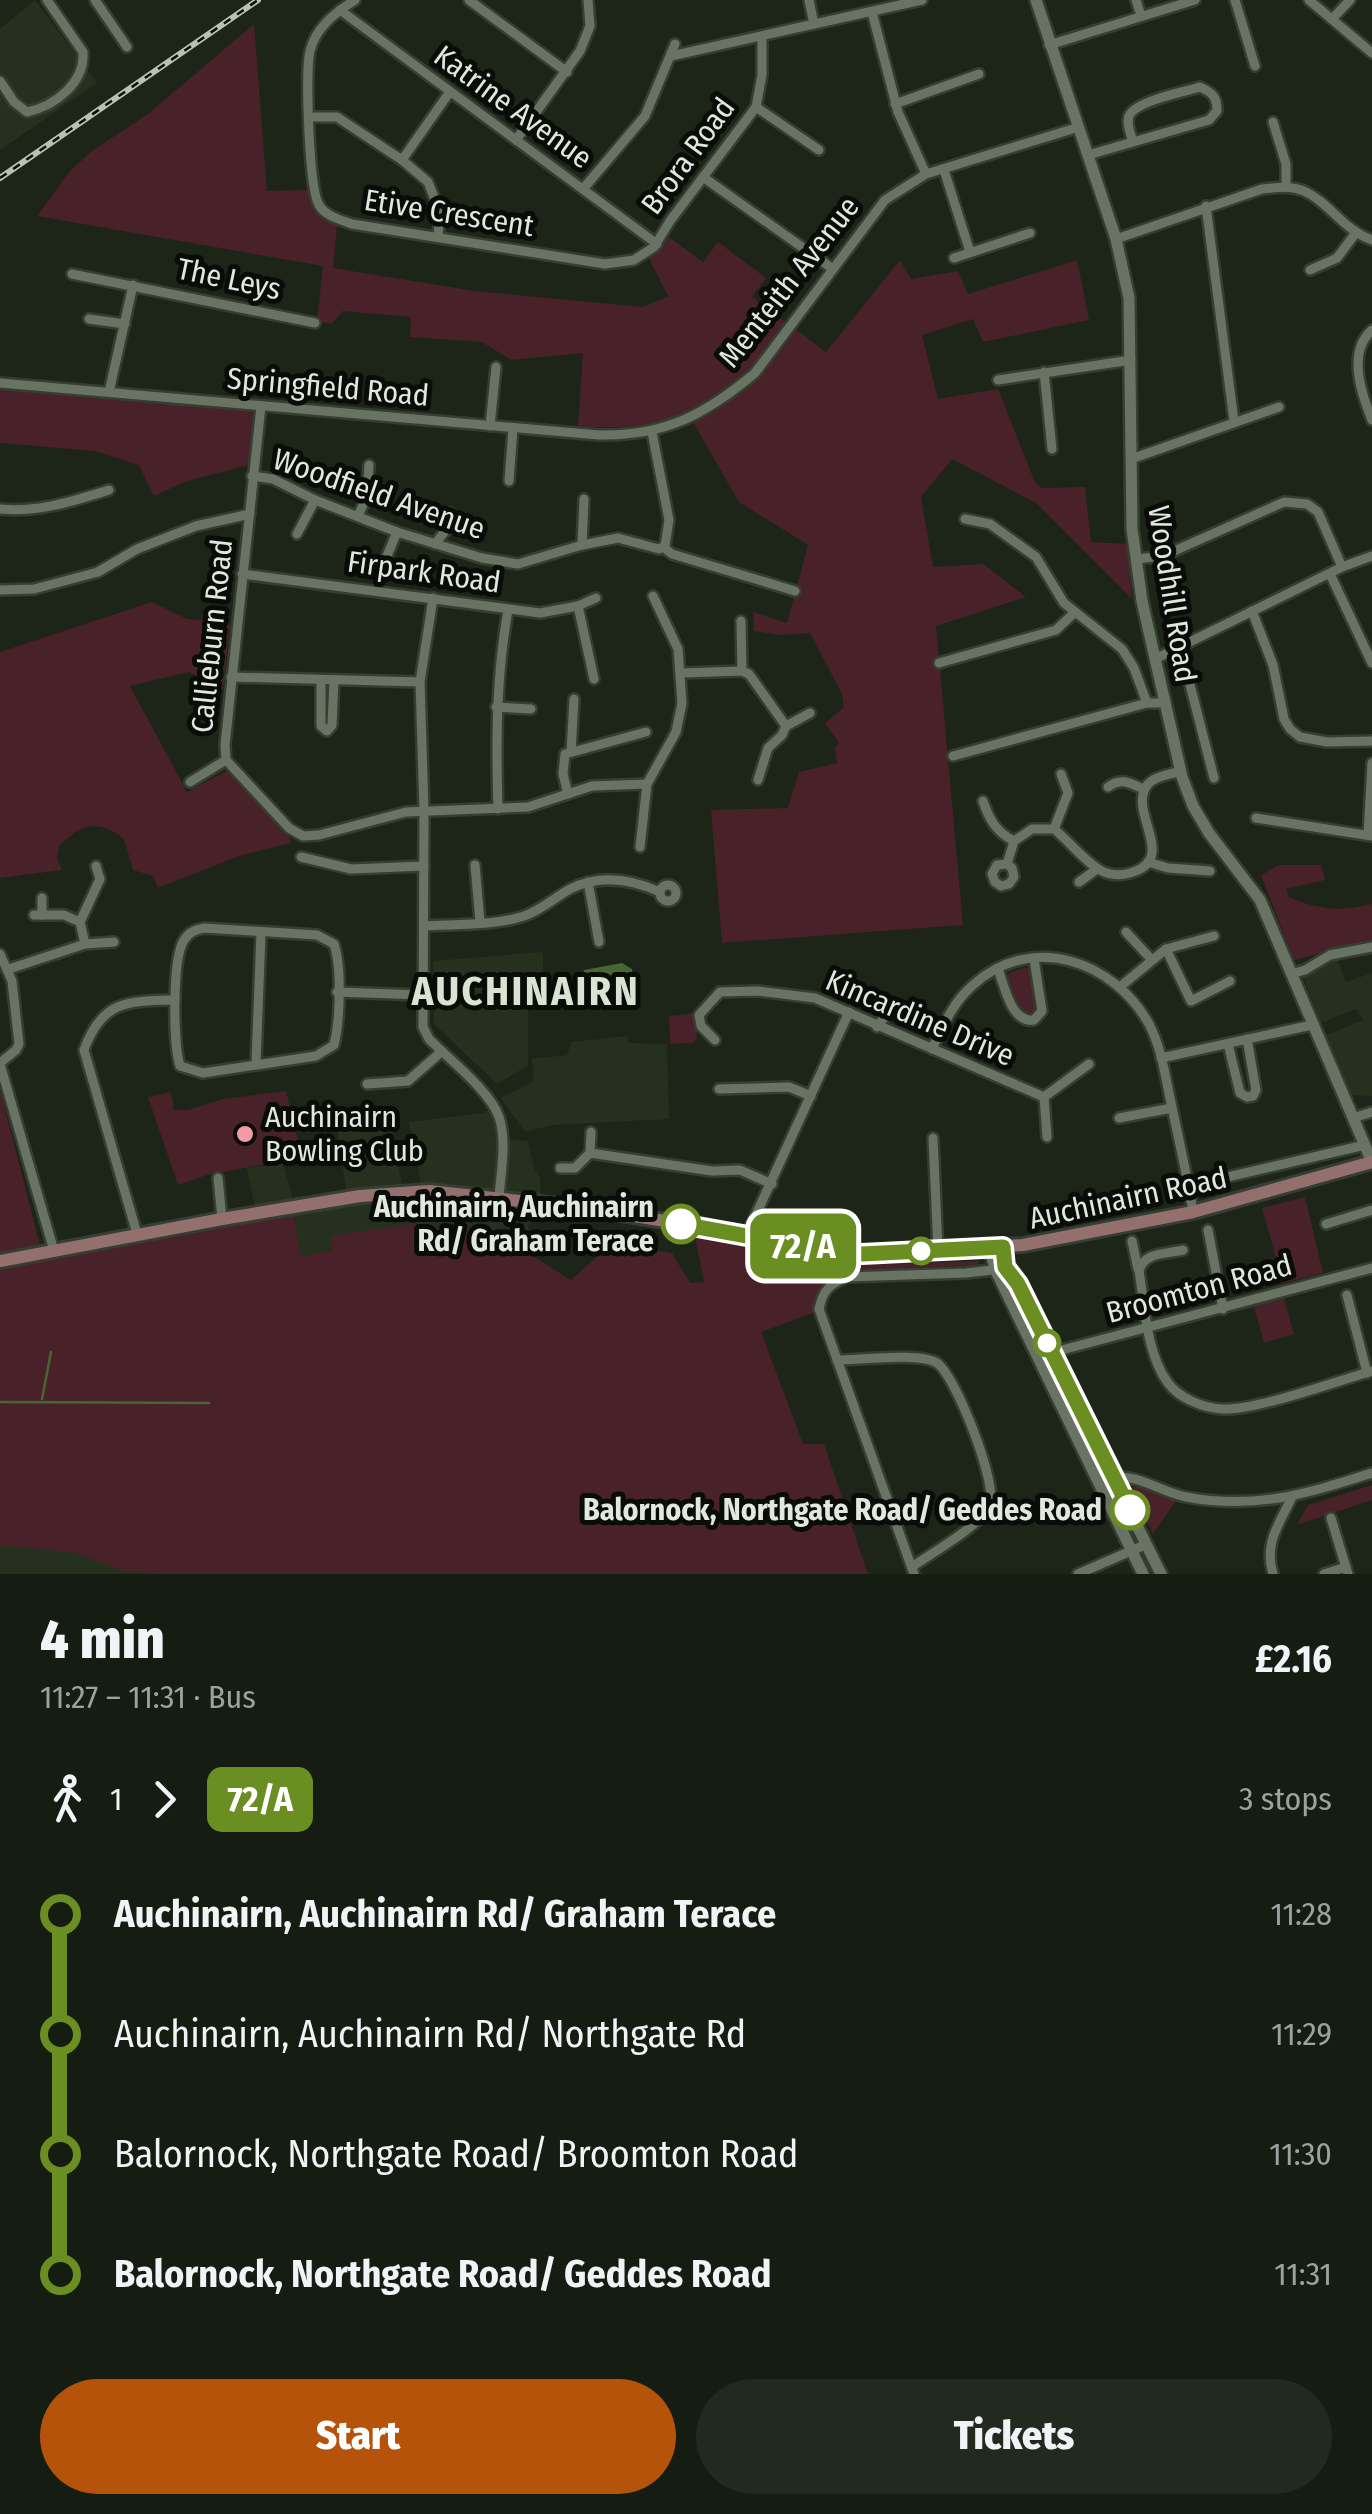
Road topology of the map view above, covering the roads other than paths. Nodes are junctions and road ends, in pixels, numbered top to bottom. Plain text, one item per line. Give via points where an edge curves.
1 (47, 0) edge
2 (94, 0) edge
3 (355, 0) edge
4 (469, 0) edge
5 (588, 0) edge
6 (809, 0) edge
7 (922, 0) edge
8 (1036, 0) edge
9 (1136, 0) edge
10 (1196, 0) edge
11 (1236, 0) edge
12 (1309, 0) edge
13 (1350, 0) edge
14 (340, 10) junction
15 (872, 12) junction
16 (1141, 16) junction
17 (1333, 18) junction
18 (814, 24) junction
19 (762, 37) junction
20 (675, 44) dead end
21 (1049, 45) junction
22 (127, 48) dead end
23 (1372, 53) edge
24 (671, 56) junction
25 (1255, 66) dead end
26 (567, 72) junction
27 (979, 74) dead end
28 (0, 81) edge
29 (448, 92) junction
30 (896, 104) junction
31 (756, 106) junction
32 (310, 116) junction
33 (1272, 122) dead end
34 (1079, 127) junction
35 (516, 140) junction
36 (1133, 142) junction
37 (819, 150) dead end
38 (1088, 155) junction
39 (402, 160) junction
40 (944, 170) junction
41 (926, 174) junction
42 (703, 177) junction
43 (1286, 187) junction
44 (583, 190) junction
45 (1206, 206) junction
46 (1030, 233) dead end
47 (1356, 234) junction
48 (438, 236) junction
49 (1116, 238) junction
50 (1372, 240) edge
51 (657, 244) junction
52 (970, 252) junction
53 (954, 258) dead end
54 (833, 269) junction
55 (1310, 270) dead end
56 (72, 274) dead end
57 (132, 285) junction
58 (89, 319) dead end
59 (315, 323) dead end
60 (125, 324) junction
61 (1372, 330) edge
62 (1131, 360) junction
63 (496, 367) dead end
64 (1044, 372) junction
65 (998, 380) dead end
66 (0, 383) edge
67 (109, 392) junction
68 (261, 406) junction
69 (1279, 407) dead end
70 (1371, 413) edge
71 (1234, 420) junction
72 (490, 426) junction
73 (513, 428) junction
74 (652, 432) junction
75 (1052, 449) dead end
76 (1131, 459) junction
77 (368, 465) dead end
78 (252, 476) junction
79 (509, 481) dead end
80 (109, 490) dead end
81 (315, 500) junction
82 (584, 500) dead end
83 (0, 509) edge
84 (250, 514) junction
85 (450, 514) dead end
86 (358, 516) junction
87 (965, 519) dead end
88 (397, 532) junction
89 (296, 534) dead end
90 (435, 544) junction
91 (582, 544) junction
92 (665, 544) junction
93 (1372, 556) edge
94 (1136, 559) junction
95 (1342, 567) junction
96 (382, 568) dead end
97 (242, 574) junction
98 (1330, 574) junction
99 (0, 590) edge
100 (794, 592) dead end
101 (652, 596) dead end
102 (433, 598) junction
103 (596, 598) dead end
104 (578, 606) junction
105 (508, 610) junction
106 (1252, 611) junction
107 (1074, 613) junction
108 (741, 620) dead end
109 (1180, 646) junction
110 (1155, 659) junction
111 (940, 663) dead end
112 (1372, 663) edge
113 (742, 671) junction
114 (682, 673) junction
115 (231, 677) junction
116 (594, 679) dead end
117 (322, 680) junction
118 (334, 680) junction
119 (420, 682) junction
120 (574, 699) dead end
121 (1146, 703) junction
122 (1164, 703) junction
123 (496, 707) junction
124 (531, 709) dead end
125 (810, 713) dead end
126 (786, 726) junction
127 (646, 732) dead end
128 (1372, 741) edge
129 (572, 752) junction
130 (954, 756) dead end
131 (226, 760) junction
132 (1372, 763) edge
133 (1180, 771) junction
134 (1061, 774) dead end
135 (1214, 778) dead end
136 (758, 780) dead end
137 (190, 782) dead end
138 (646, 784) junction
139 (1108, 786) dead end
140 (1144, 790) junction
141 (568, 794) junction
142 (982, 801) dead end
143 (498, 810) junction
144 (424, 811) junction
145 (1256, 818) dead end
146 (1054, 829) junction
147 (1370, 836) edge
148 (1014, 841) junction
149 (640, 847) dead end
150 (301, 857) dead end
151 (1148, 862) junction
152 (1007, 864) dead end
153 (475, 865) dead end
154 (96, 866) dead end
155 (424, 866) junction
156 (1097, 869) junction
157 (1210, 871) dead end
158 (588, 882) junction
159 (1079, 882) dead end
160 (660, 892) dead end
161 (42, 898) dead end
162 (80, 922) junction
163 (480, 922) junction
164 (424, 926) junction
165 (260, 932) junction
166 (1126, 932) dead end
167 (1214, 936) dead end
168 (114, 942) dead end
169 (598, 942) dead end
170 (85, 944) junction
171 (1372, 947) edge
172 (1166, 949) junction
173 (0, 954) edge
174 (1034, 958) junction
175 (1151, 960) junction
176 (9, 969) junction
177 (998, 969) junction
178 (1292, 974) junction
179 (1230, 981) dead end
180 (1121, 986) junction
181 (337, 992) junction
182 (422, 995) junction
183 (176, 1000) junction
184 (893, 1006) dead end
185 (849, 1012) junction
186 (1312, 1026) junction
187 (877, 1027) junction
188 (715, 1040) dead end
189 (1247, 1040) junction
190 (1228, 1044) junction
191 (932, 1049) junction
192 (441, 1052) junction
193 (1161, 1058) junction
194 (0, 1063) edge
195 (256, 1063) junction
196 (1089, 1064) dead end
197 (368, 1084) dead end
198 (719, 1089) dead end
199 (811, 1096) junction
200 (1044, 1097) junction
201 (1172, 1108) junction
202 (1372, 1112) edge
203 (1119, 1118) dead end
204 (1353, 1118) junction
205 (591, 1132) dead end
206 (1047, 1137) dead end
207 (933, 1138) dead end
208 (1365, 1145) junction
209 (590, 1153) junction
210 (1372, 1162) edge
211 (560, 1168) dead end
212 (218, 1178) dead end
213 (772, 1184) junction
214 (1189, 1186) junction
215 (499, 1197) junction
216 (1372, 1210) edge
217 (1193, 1212) junction
218 (222, 1218) junction
219 (1326, 1224) dead end
220 (1208, 1230) dead end
221 (136, 1234) junction
222 (747, 1234) junction
223 (1132, 1241) dead end
224 (996, 1247) junction
225 (938, 1250) junction
226 (1184, 1250) dead end
227 (54, 1251) junction
228 (0, 1261) edge
229 (1372, 1268) edge
230 (1000, 1269) junction
231 (1138, 1271) junction
232 (1347, 1295) dead end
233 (1223, 1308) junction
234 (1148, 1329) junction
235 (1045, 1355) junction
236 (837, 1360) junction
237 (1370, 1372) edge
238 (1372, 1473) edge
239 (1114, 1477) junction
240 (1099, 1483) junction
241 (1291, 1499) junction
242 (1331, 1518) dead end
243 (1147, 1544) junction
244 (1131, 1549) junction
245 (1347, 1570) edge
246 (913, 1571) edge
247 (1078, 1574) edge
248 (1143, 1574) edge
249 (1161, 1574) edge
250 (1273, 1574) edge
251 (1324, 1574) edge

1 - 28 street via 83,52 81,73 73,86 27,112
2 - 22 street
3 - 14 street, Etive Crescent
4 - 26 street
5 - 26 street via 590,26
6 - 18 street
7 - 15 street
8 - 21 street, Woodhill Road
9 - 16 street
10 - 16 street
11 - 25 street
12 - 17 street
13 - 17 street
14 - 29 street, Katrine Avenue
14 - 32 street, Etive Crescent via 310,50
15 - 18 street
15 - 30 street
16 - 21 street
17 - 23 street
18 - 19 street
19 - 24 street
19 - 31 street, Brora Road
20 - 24 street
21 - 34 street, Woodhill Road
24 - 44 street via 646,116
26 - 35 street
27 - 30 street
29 - 35 street, Katrine Avenue
29 - 39 street
30 - 41 street
31 - 37 street
31 - 42 street, Brora Road
32 - 39 street via 337,117
32 - 48 street, Etive Crescent via 318,205 352,224
33 - 43 street
34 - 38 street, Woodhill Road
34 - 40 street, Menteith Avenue
35 - 44 street, Katrine Avenue
36 - 36 street via 1209,120 1217,100 1200,87 1138,106 1128,122
36 - 38 street
38 - 49 street, Woodhill Road
39 - 48 street via 428,182 440,212
40 - 41 street, Menteith Avenue
40 - 52 street
41 - 54 street, Menteith Avenue via 885,200
42 - 51 street, Brora Road
42 - 54 street
43 - 45 street
43 - 47 street via 1306,192
44 - 51 street, Katrine Avenue
45 - 49 street
45 - 71 street
46 - 52 street
47 - 50 street
47 - 55 street via 1337,258
48 - 51 street, Etive Crescent via 605,264 634,260
49 - 62 street, Woodhill Road
52 - 53 street
54 - 74 street, Menteith Avenue via 754,373 694,418
56 - 57 street, The Leys
57 - 59 street, The Leys
57 - 60 street, The Leys
58 - 60 street
60 - 67 street, The Leys
61 - 70 street via 1359,347 1358,365
62 - 64 street
62 - 76 street, Woodhill Road
63 - 72 street
64 - 65 street
64 - 75 street
66 - 67 street, Springfield Road
67 - 68 street, Springfield Road
68 - 72 street, Springfield Road
68 - 78 street, Callieburn Road
69 - 71 street
71 - 76 street
72 - 73 street, Springfield Road
73 - 74 street, Springfield Road
73 - 79 street
74 - 92 street via 669,520
76 - 94 street, Woodhill Road
77 - 86 street
78 - 81 street, Woodfield Avenue
78 - 84 street, Callieburn Road
80 - 83 street via 55,506
81 - 86 street, Woodfield Avenue
81 - 89 street
82 - 91 street
84 - 97 street, Callieburn Road
84 - 99 street via 196,526 98,572 34,590
85 - 90 street
86 - 88 street, Woodfield Avenue
87 - 107 street via 990,524 1036,557
88 - 90 street, Woodfield Avenue
88 - 96 street
90 - 91 street, Woodfield Avenue via 518,564
91 - 92 street, Woodfield Avenue via 618,538 651,548
92 - 100 street, Woodfield Avenue via 672,554
93 - 95 street
94 - 95 street via 1162,556 1296,501 1318,512
94 - 110 street, Woodhill Road
95 - 98 street
97 - 102 street, Firpark Road
97 - 115 street, Callieburn Road
98 - 106 street
98 - 112 street
101 - 114 street
102 - 105 street, Firpark Road
102 - 119 street
103 - 104 street, Firpark Road
104 - 105 street, Firpark Road
104 - 116 street
105 - 123 street
106 - 109 street
106 - 128 street via 1290,729 1327,742
107 - 111 street via 1056,630
107 - 121 street via 1122,649
108 - 113 street
109 - 110 street
109 - 135 street
110 - 122 street, Woodhill Road
113 - 114 street
113 - 126 street
114 - 138 street via 676,732
115 - 117 street
115 - 131 street, Callieburn Road
117 - 118 street
117 - 118 street via 320,726 327,730
118 - 119 street
119 - 144 street
120 - 129 street
121 - 122 street
121 - 130 street
122 - 133 street, Woodhill Road
123 - 124 street
123 - 143 street
125 - 126 street
126 - 136 street via 768,748
127 - 129 street
129 - 141 street via 565,754 563,774
131 - 137 street
131 - 144 street, Callieburn Road via 303,836
132 - 147 street
133 - 140 street via 1150,781
133 - 178 street, Woodhill Road via 1209,834 1260,900
134 - 146 street via 1068,792
138 - 141 street
138 - 149 street
139 - 140 street via 1123,780
140 - 151 street via 1141,803 1152,836
141 - 143 street
142 - 148 street via 989,820
143 - 144 street
144 - 155 street
145 - 147 street
146 - 148 street via 1032,829
146 - 156 street
148 - 152 street
150 - 155 street via 316,855 350,869
151 - 156 street via 1118,876
151 - 157 street
153 - 163 street
154 - 162 street via 100,879
155 - 164 street
156 - 159 street
158 - 160 street via 617,880
158 - 163 street via 536,912
158 - 169 street
161 - 162 street via 38,915
162 - 170 street
163 - 164 street
164 - 182 street
165 - 181 street via 327,938 336,950
165 - 183 street via 204,928 188,934 179,952
165 - 195 street
166 - 175 street
167 - 172 street
168 - 170 street
170 - 176 street
171 - 178 street via 1330,955
172 - 175 street
172 - 179 street via 1191,1000
173 - 176 street
174 - 177 street
174 - 177 street via 1042,1011 1034,1020 1018,1016
174 - 180 street via 1070,960
175 - 180 street
176 - 194 street via 19,1044
177 - 191 street via 974,984 948,1015
178 - 186 street, Woodhill Road
180 - 193 street via 1149,1025
181 - 182 street
181 - 195 street via 334,1045 316,1056
182 - 192 street via 423,1027
183 - 195 street via 180,1066 203,1073
183 - 221 street via 112,1008 95,1024 84,1050
184 - 187 street
185 - 187 street, Kincardine Drive
185 - 188 street, Kincardine Drive via 802,995 720,992 700,1015
185 - 199 street
186 - 189 street
186 - 204 street, Woodhill Road
187 - 191 street, Kincardine Drive
189 - 190 street
189 - 190 street via 1256,1090 1247,1098 1240,1094
190 - 193 street
191 - 200 street, Kincardine Drive
192 - 197 street via 408,1081
192 - 215 street via 498,1114
193 - 201 street
194 - 227 street
196 - 200 street
198 - 199 street via 788,1087
199 - 213 street
200 - 206 street
201 - 203 street
201 - 214 street
202 - 204 street
204 - 208 street, Woodhill Road
205 - 209 street
207 - 225 street
208 - 210 street, Woodhill Road
208 - 214 street
209 - 211 street via 575,1168
209 - 213 street via 740,1170
210 - 217 main road, Auchinairn Road
212 - 218 street
213 - 222 street
214 - 217 street
215 - 218 main road, Auchinairn Road via 394,1192
215 - 222 main road, Auchinairn Road
216 - 219 street
217 - 224 main road, Auchinairn Road
218 - 221 main road, Auchinairn Road
220 - 233 street
221 - 227 main road, Auchinairn Road
222 - 225 main road, Auchinairn Road via 846,1253
223 - 231 street
224 - 225 main road, Auchinairn Road
224 - 230 street
226 - 231 street via 1148,1257
227 - 228 main road, Auchinairn Road
229 - 233 street, Broomton Road
230 - 235 street via 1018,1284
230 - 236 street via 846,1277 829,1285 819,1309
231 - 234 street
232 - 237 street
233 - 234 street, Broomton Road
234 - 235 street, Broomton Road
234 - 237 street via 1169,1384 1192,1402 1223,1410
235 - 239 street
235 - 240 street
236 - 246 street
236 - 246 street via 918,1358 937,1363 955,1385 992,1502
238 - 241 street
239 - 240 street
239 - 241 street via 1217,1501
239 - 243 street
240 - 244 street
241 - 250 street via 1269,1546
242 - 245 street
243 - 244 street
243 - 249 street
244 - 247 street
244 - 248 street
245 - 251 street

